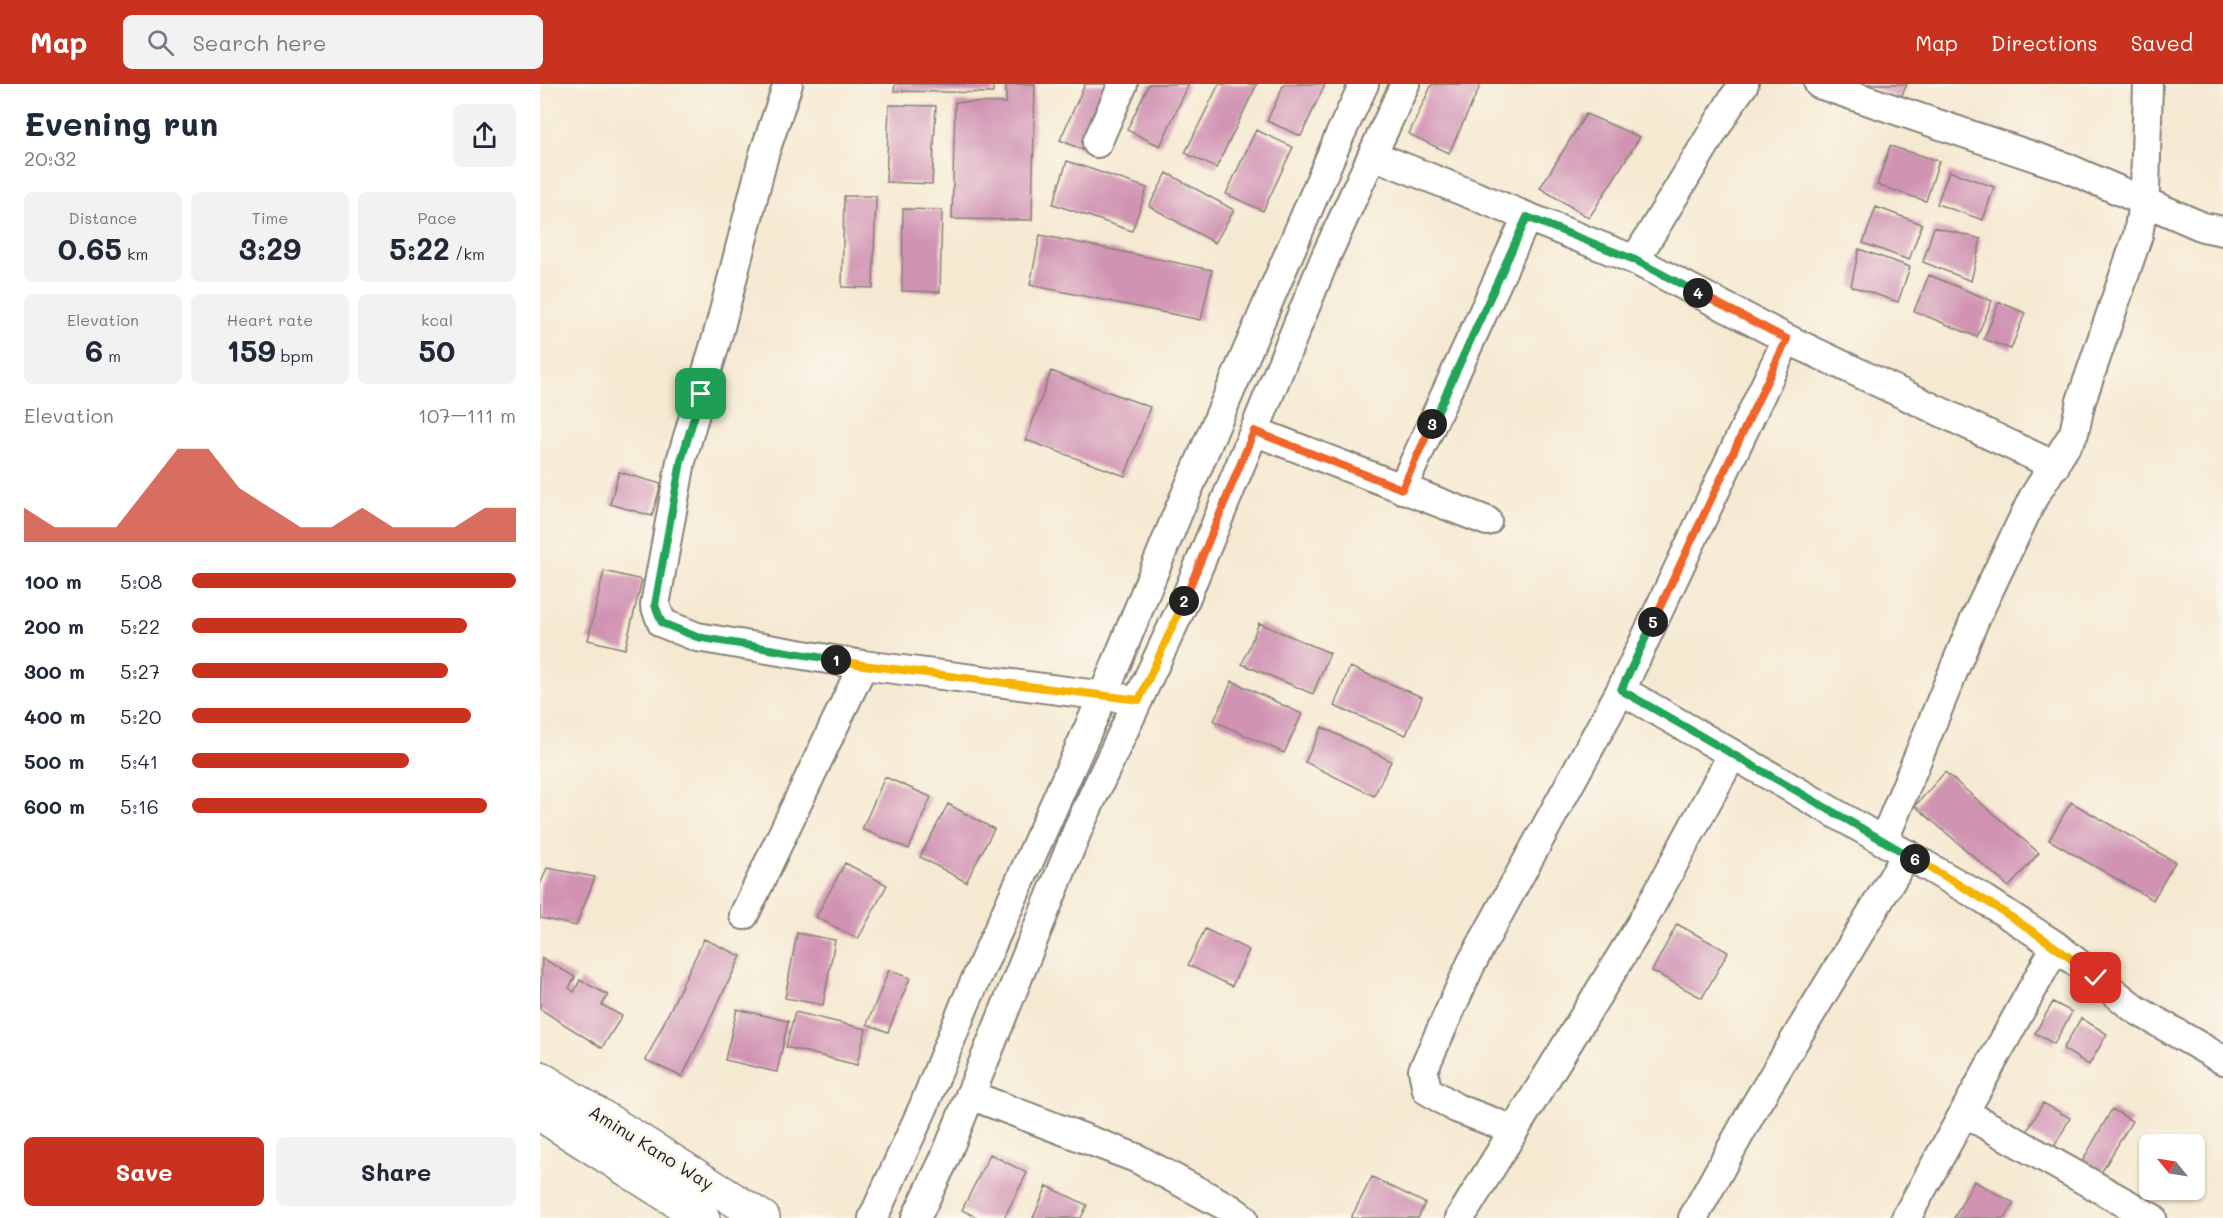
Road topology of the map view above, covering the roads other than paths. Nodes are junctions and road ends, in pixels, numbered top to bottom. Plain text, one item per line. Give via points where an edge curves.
1 (788, 84) edge
2 (1123, 84) edge
3 (1364, 84) edge
4 (1405, 84) edge
5 (1744, 84) edge
6 (1819, 84) edge
7 (2148, 84) edge
8 (1097, 143) dead end
9 (1373, 155) junction
10 (2142, 200) junction
11 (1527, 217) junction
12 (2223, 231) edge
13 (1635, 260) junction
14 (1787, 339) junction
15 (1254, 431) junction
16 (2055, 466) junction
17 (1402, 489) junction
18 (1487, 521) dead end
19 (863, 665) junction
20 (1621, 690) junction
21 (1102, 696) junction
22 (1139, 700) junction
23 (1732, 755) junction
24 (1895, 847) junction
25 (744, 915) dead end
26 (2056, 946) junction
27 (2223, 1060) edge
28 (540, 1078) edge
29 (970, 1095) junction
30 (1965, 1113) junction
31 (540, 1114) edge
32 (1514, 1130) junction
33 (703, 1218) edge
34 (763, 1218) edge
35 (873, 1218) edge
36 (916, 1218) edge
37 (1243, 1218) edge
38 (1460, 1218) edge
39 (1693, 1218) edge
40 (1906, 1218) edge
41 (2152, 1218) edge

1 - 19 street via 764,154 681,461 655,605 662,623 697,637
2 - 8 street
3 - 21 street
4 - 9 street
5 - 13 street
6 - 10 street via 2065,167
7 - 10 street
9 - 11 street
9 - 15 street via 1326,256
10 - 12 street via 2203,227
10 - 16 street via 2138,235 2081,401 2074,433
11 - 13 street
11 - 17 street
13 - 14 street
14 - 16 street
14 - 20 street
15 - 17 street
15 - 22 street
16 - 24 street via 2033,498 1974,621
17 - 18 street
19 - 21 street
19 - 25 street
20 - 23 street
20 - 32 street via 1472,964 1423,1070 1427,1090 1456,1108
21 - 22 street
21 - 35 street
22 - 29 street via 1080,824
23 - 24 street
23 - 32 street via 1641,924
24 - 26 street
24 - 39 street
26 - 27 street via 2135,1010
26 - 30 street
28 - 34 main road, Aminu Kano Way
29 - 36 street
29 - 37 street via 1136,1158
30 - 40 street
30 - 41 street
31 - 33 main road, Aminu Kano Way
32 - 38 street

